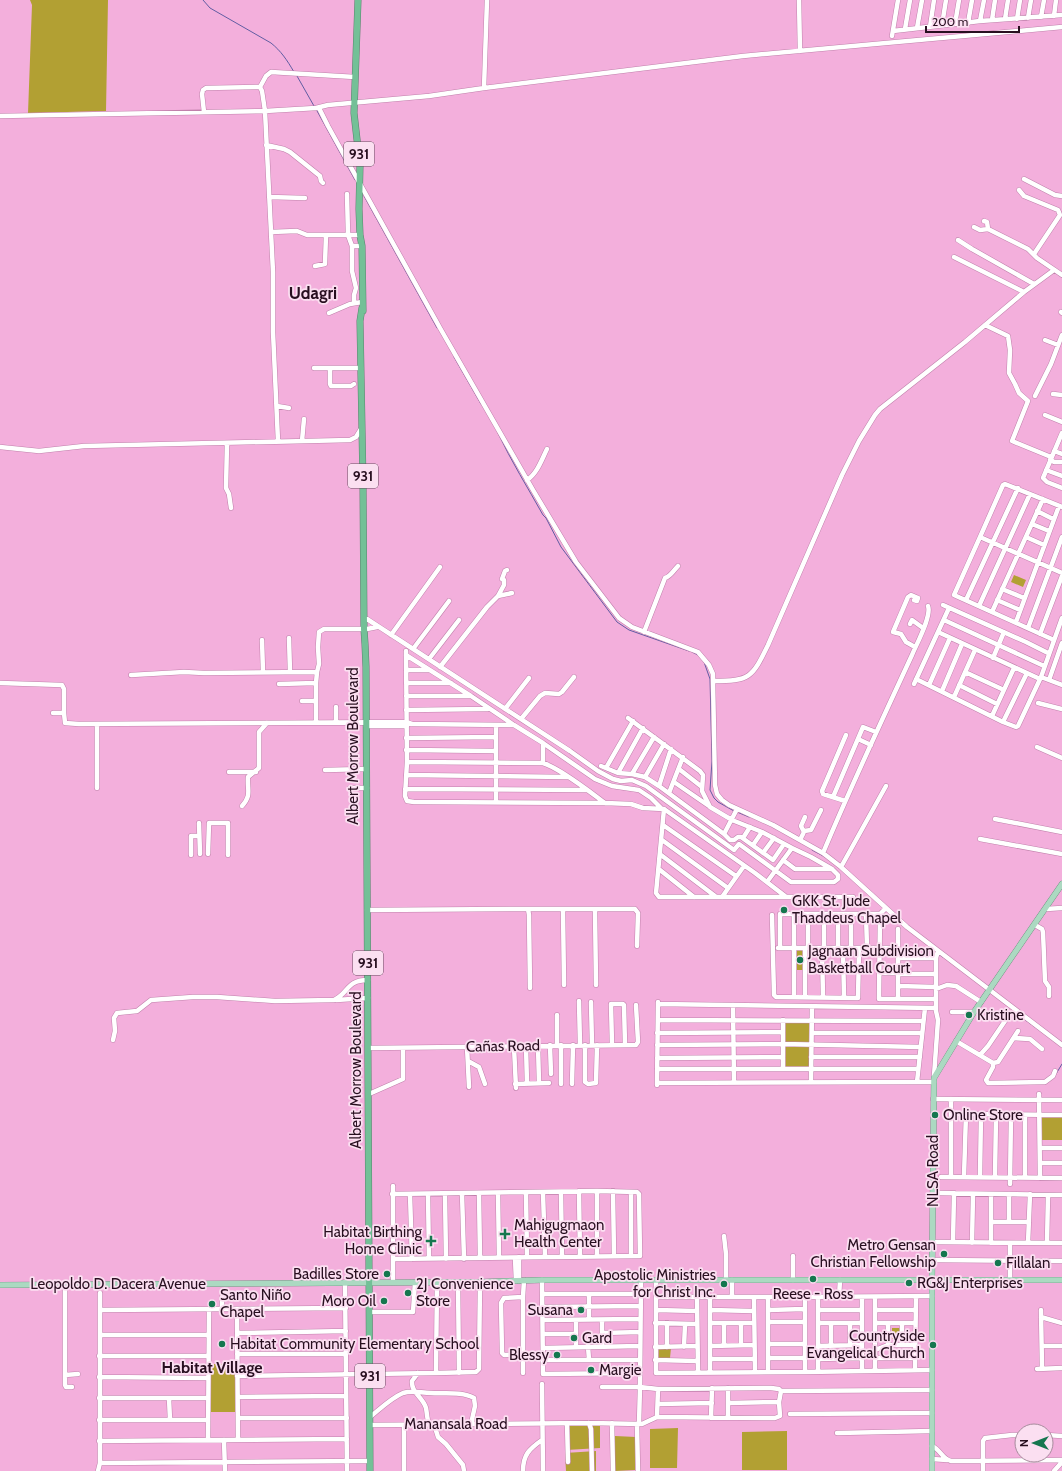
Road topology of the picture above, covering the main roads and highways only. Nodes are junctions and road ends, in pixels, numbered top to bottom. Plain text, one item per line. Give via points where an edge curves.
1 (358, 0) edge
2 (362, 305) junction
3 (365, 629) junction
4 (1062, 884) edge
5 (932, 1279) junction
6 (1062, 1280) edge
7 (370, 1282) junction
8 (0, 1285) edge
9 (370, 1471) edge
10 (932, 1471) edge

1 - 2 highway, Albert Morrow Boulevard / 931 via 354,118 359,157
2 - 3 highway, Albert Morrow Boulevard / 931 via 360,321
2 - 3 highway, Albert Morrow Boulevard / 931 via 366,442
3 - 7 highway, Albert Morrow Boulevard / 931
4 - 5 main road, NLSA Road via 974,1012 934,1080
5 - 6 main road, Leopoldo D. Dacera Avenue
5 - 7 main road, Leopoldo D. Dacera Avenue
5 - 10 main road, NLSA Road
7 - 8 main road, Leopoldo D. Dacera Avenue
7 - 9 highway, Albert Morrow Boulevard / 931

